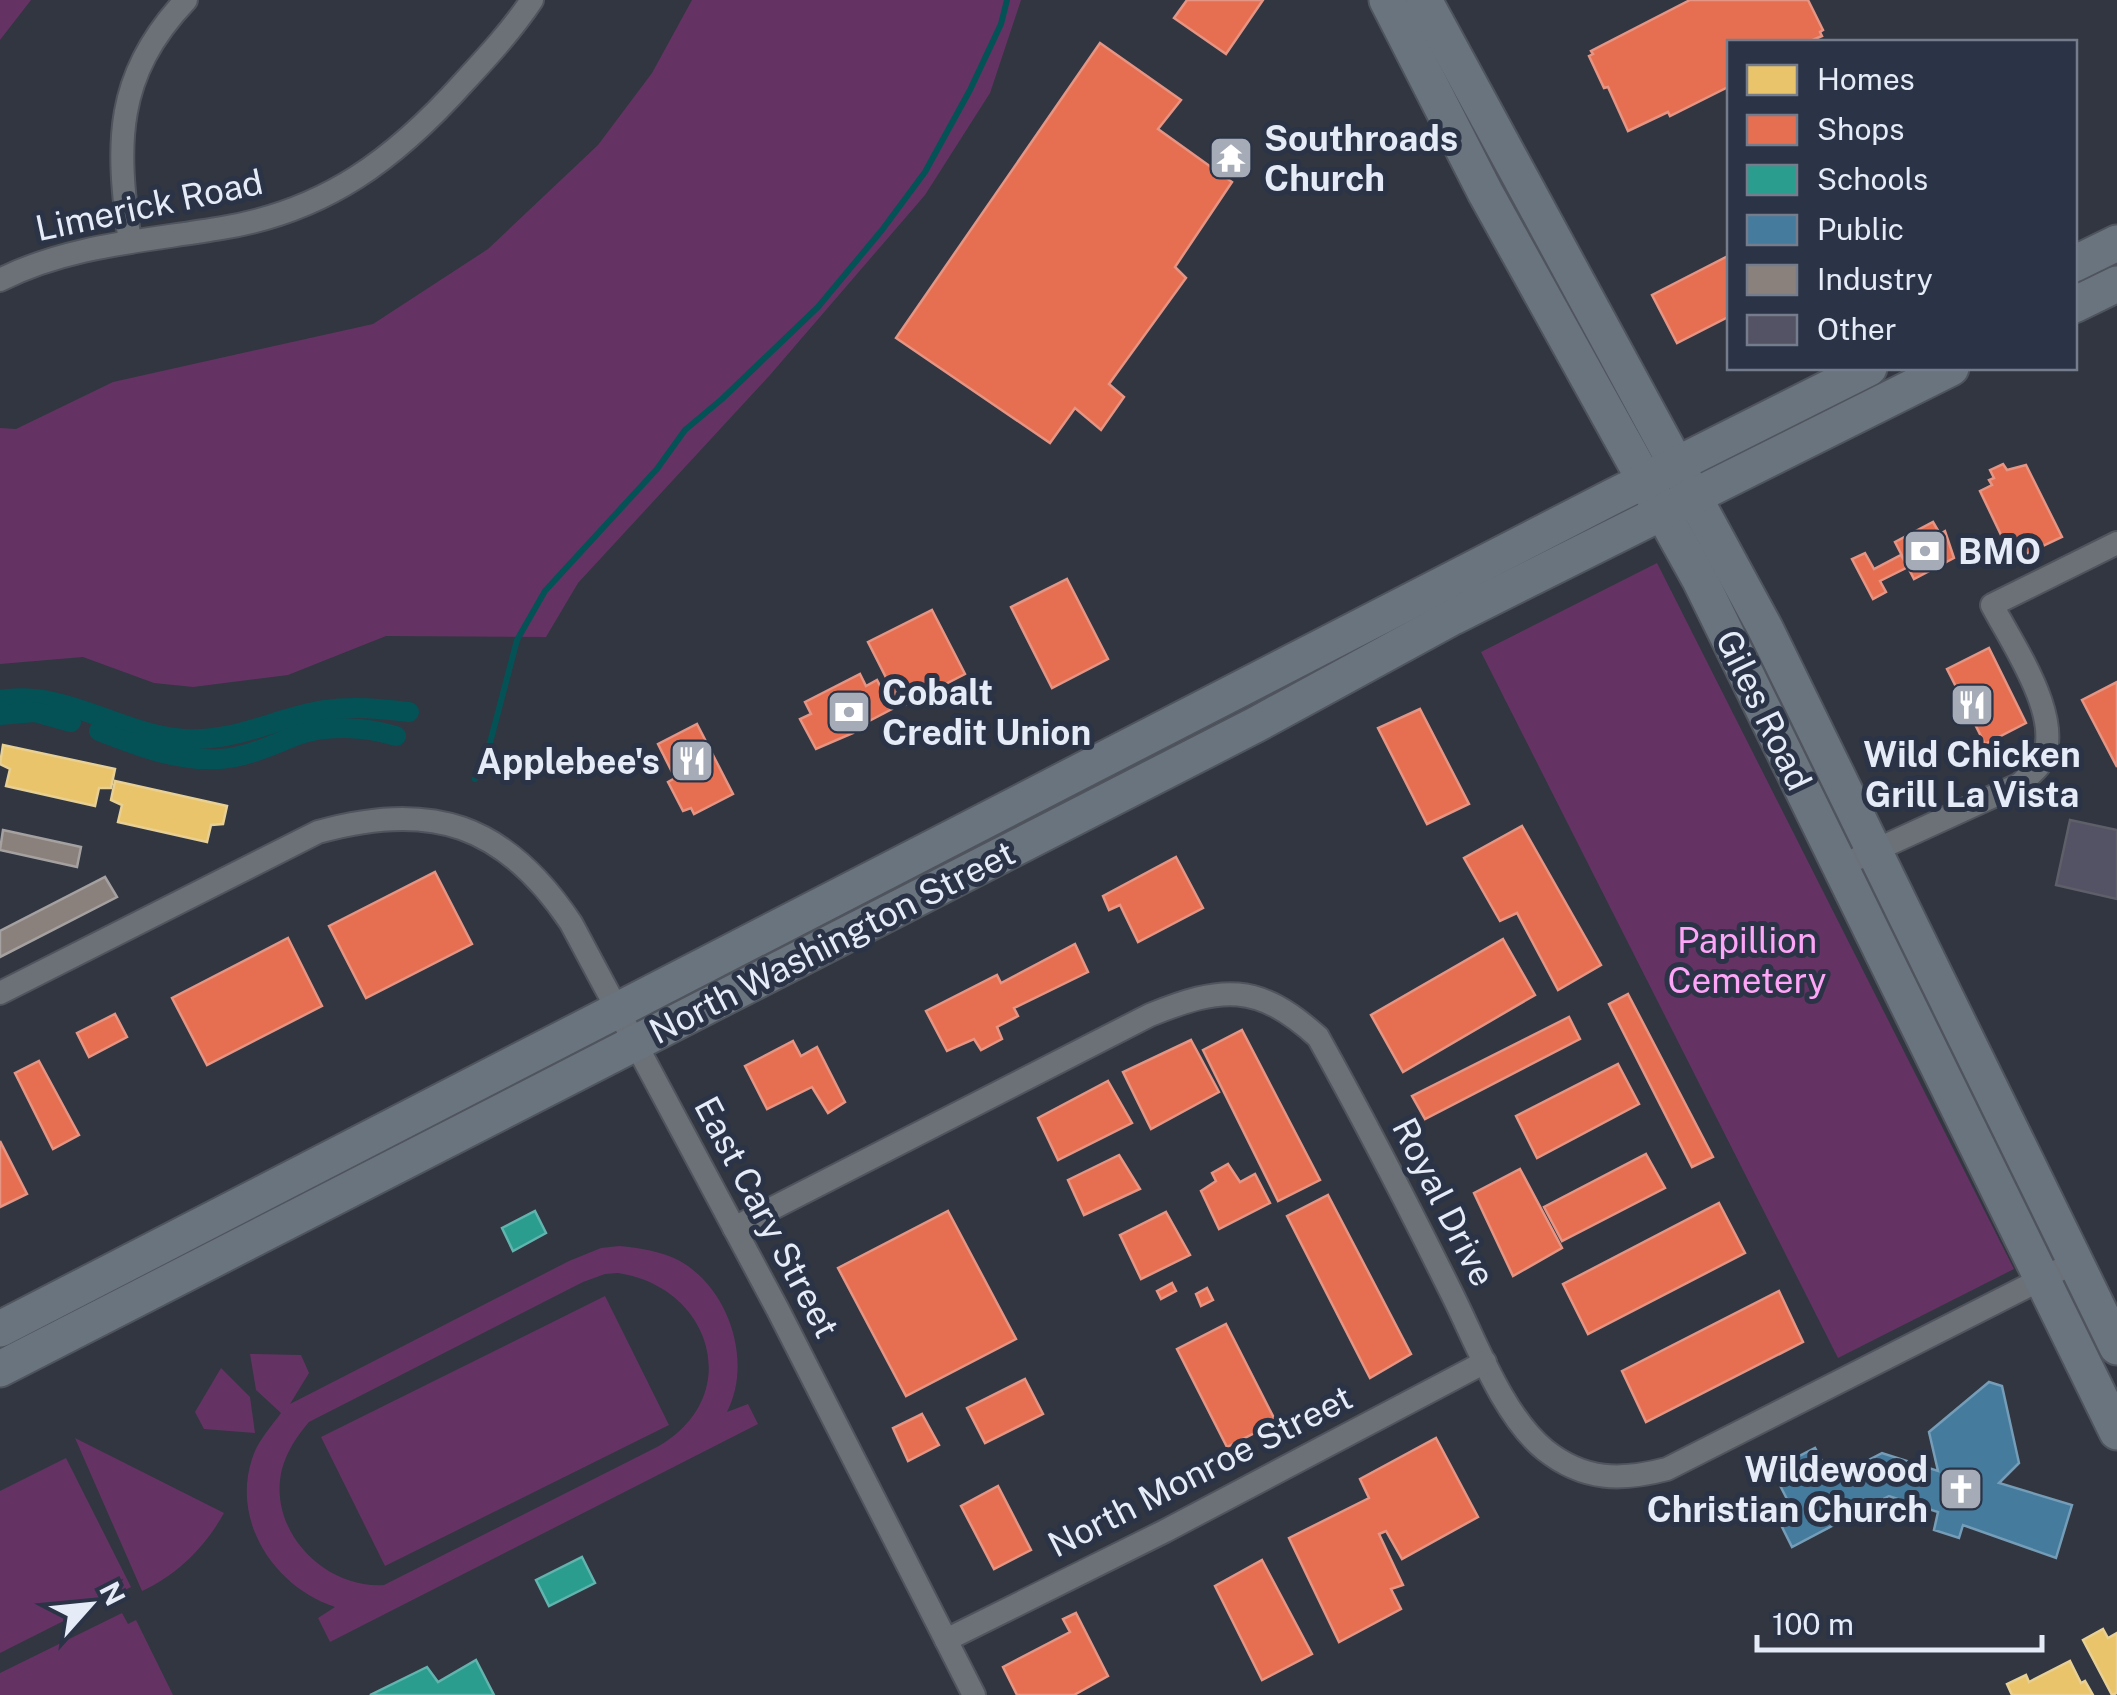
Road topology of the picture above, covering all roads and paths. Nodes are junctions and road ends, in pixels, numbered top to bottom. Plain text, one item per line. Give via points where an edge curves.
1 (186, 0) edge
2 (532, 0) edge
3 (1387, 0) edge
4 (1424, 0) edge
5 (130, 242) junction
6 (2117, 243) edge
7 (2077, 263) edge
8 (0, 280) edge
9 (2117, 284) edge
10 (2077, 304) edge
11 (1866, 370) edge
12 (1947, 370) edge
13 (1678, 464) junction
14 (1644, 481) junction
15 (1696, 496) junction
16 (1662, 514) junction
17 (2117, 543) edge
18 (1874, 851) junction
19 (1840, 866) junction
20 (0, 993) edge
21 (618, 1010) junction
22 (634, 1043) junction
23 (734, 1228) junction
24 (2075, 1262) junction
25 (2042, 1278) junction
26 (0, 1328) edge
27 (2117, 1347) edge
28 (1485, 1362) junction
29 (0, 1369) edge
30 (2117, 1432) edge
31 (946, 1640) junction
32 (974, 1695) edge

1 - 5 street via 164,23 134,78 120,136
2 - 5 street, Limerick Road via 426,125 338,191 227,228
3 - 14 main road, Giles Road
4 - 13 main road, Giles Road
5 - 8 street, Limerick Road via 66,254
6 - 7 main road
9 - 10 main road
11 - 13 main road, North Washington Street
12 - 15 main road, North Washington Street
13 - 14 main road, North Washington Street
13 - 15 main road, Giles Road
14 - 16 main road, Giles Road
14 - 21 main road, North Washington Street
15 - 16 main road, North Washington Street
15 - 18 main road, Giles Road
16 - 19 main road, Giles Road
16 - 22 main road, North Washington Street
17 - 18 street via 1992,605 2045,709 2048,741 2040,766 2020,784
18 - 19 street
18 - 24 main road, Giles Road
19 - 25 main road, Giles Road
20 - 21 street, East Cary Street via 318,832 385,817 443,823 518,859 571,924
21 - 22 street, East Cary Street
21 - 26 main road, North Washington Street
22 - 23 street, East Cary Street
22 - 29 main road, North Washington Street
23 - 28 street, Royal Drive via 1150,1014 1191,998 1238,992 1296,1016 1318,1037
23 - 31 street, East Cary Street
24 - 25 street, Royal Drive
24 - 27 main road, Giles Road
25 - 28 street, Royal Drive via 1725,1441 1634,1477 1592,1476 1544,1449 1523,1427
25 - 30 main road, Giles Road
28 - 31 street, North Monroe Street
31 - 32 street, East Cary Street

